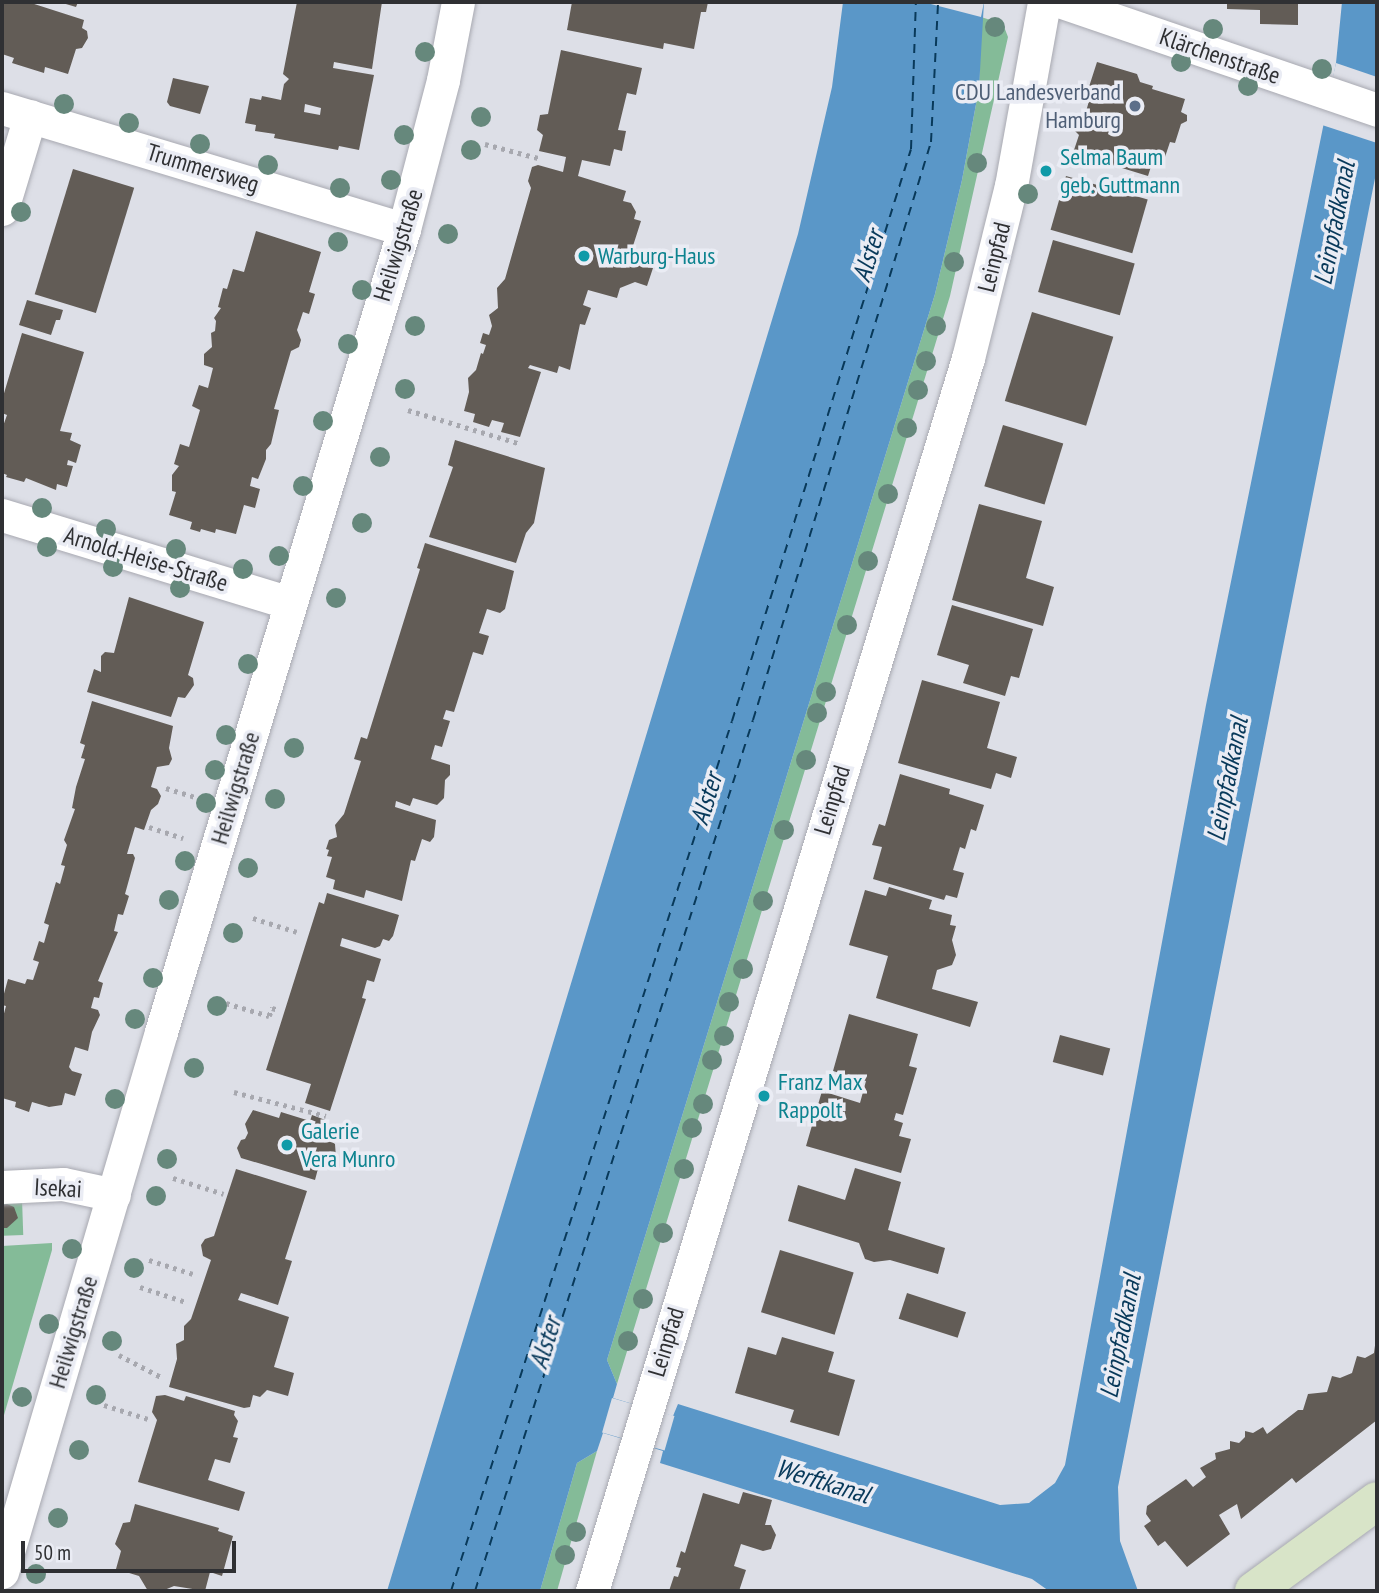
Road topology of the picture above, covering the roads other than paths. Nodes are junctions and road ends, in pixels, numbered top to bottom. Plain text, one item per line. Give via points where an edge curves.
1 (458, 2) edge
2 (1044, 2) edge
3 (1062, 2) edge
4 (1377, 110) edge
5 (16, 112) edge
6 (2, 209) edge
7 (404, 229) junction
8 (2, 515) edge
9 (290, 603) junction
10 (2, 1187) edge
11 (114, 1195) junction
12 (1377, 1501) edge
13 (2, 1572) edge
14 (592, 1591) edge
15 (1254, 1591) edge

1 - 7 street, Heilwigstraße via 438,103
2 - 14 street, Leinpfad via 1011,186 968,358
3 - 4 street, Klärchenstraße
5 - 6 street
5 - 7 street, Trummersweg
7 - 9 street, Heilwigstraße
8 - 9 street, Arnold-Heise-Straße
9 - 11 street, Heilwigstraße
10 - 11 street, Isekai via 63,1184
11 - 13 street, Heilwigstraße
12 - 15 main road

